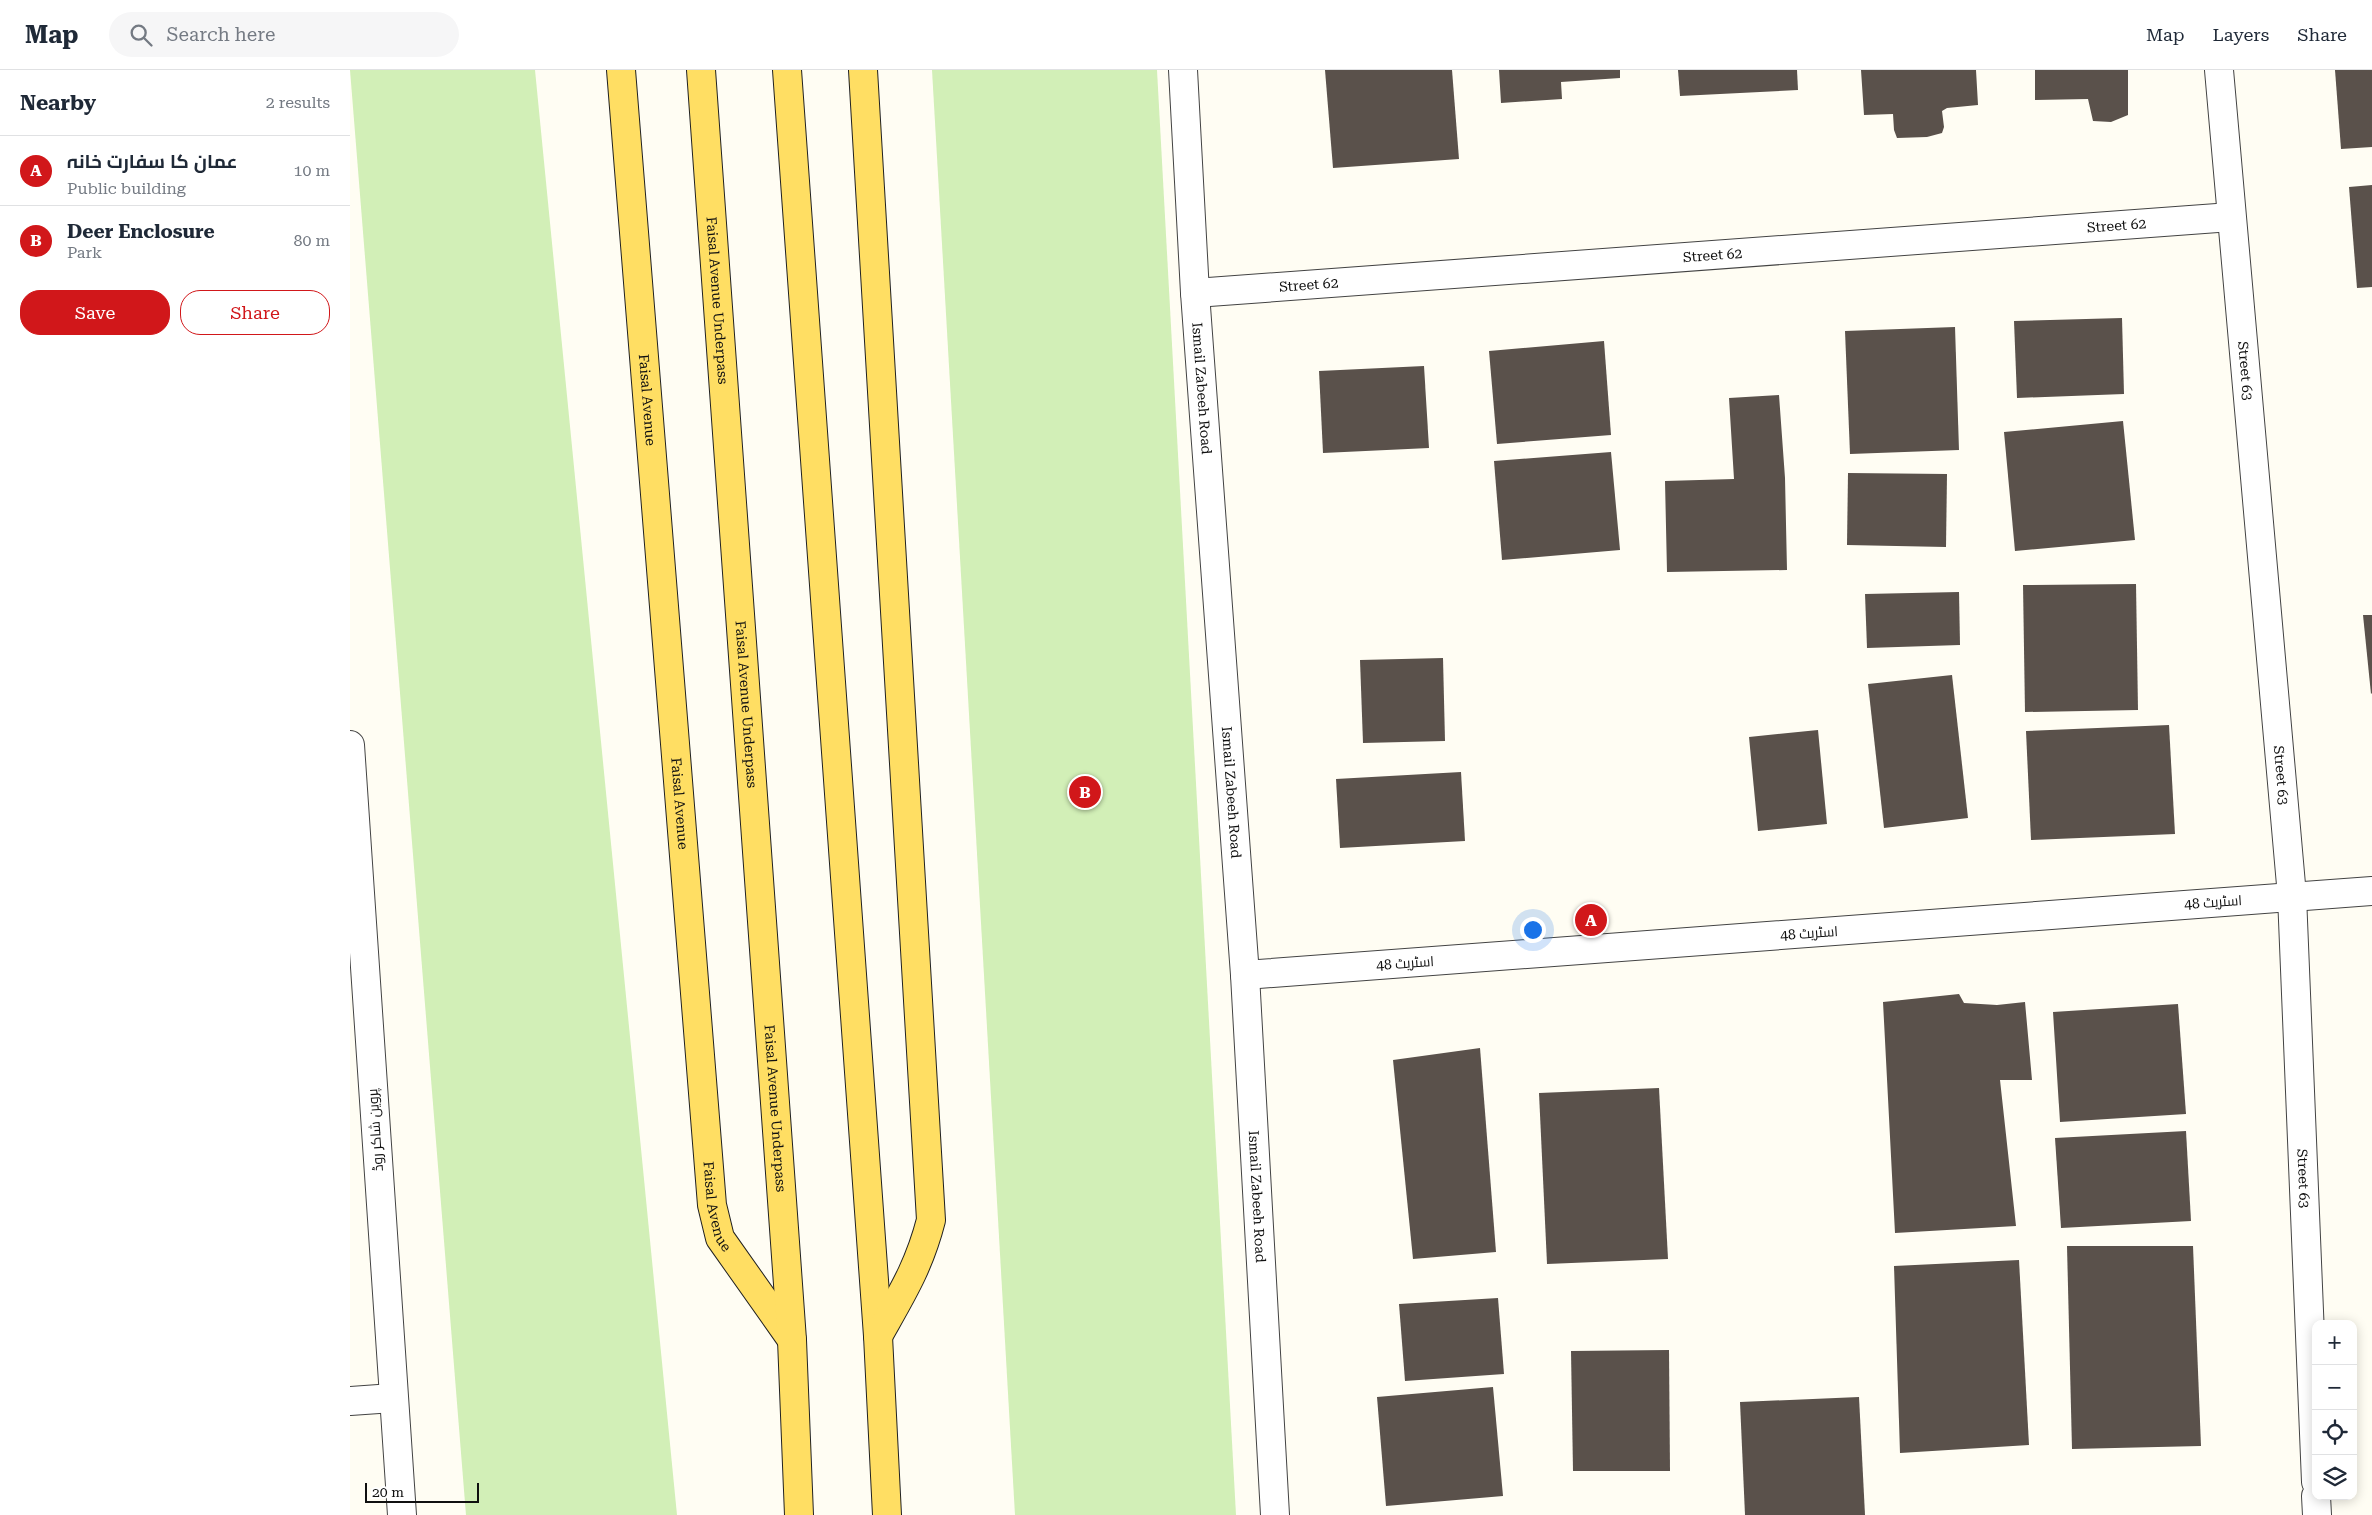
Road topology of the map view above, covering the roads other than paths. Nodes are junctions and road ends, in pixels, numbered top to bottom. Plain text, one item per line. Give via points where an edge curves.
1 (621, 70) edge
2 (701, 70) edge
3 (787, 70) edge
4 (864, 70) edge
5 (1183, 70) edge
6 (2219, 70) edge
7 (2231, 217) junction
8 (1195, 293) junction
9 (350, 745) edge
10 (2372, 891) edge
11 (2292, 896) junction
12 (1246, 976) junction
13 (360, 1057) edge
14 (878, 1336) junction
15 (792, 1340) junction
16 (393, 1398) junction
17 (350, 1401) edge
18 (2315, 1455) edge
19 (2316, 1500) edge
20 (402, 1515) edge
21 (799, 1515) edge
22 (888, 1515) edge
23 (1276, 1515) edge
24 (2317, 1515) edge

1 - 15 main road, Faisal Avenue via 712,1204 720,1238
2 - 15 main road, Faisal Avenue Underpass
3 - 14 main road
4 - 14 main road via 931,1220 924,1250 914,1272
5 - 8 street, Ismail Zabeeh Road
6 - 7 street, Street 63
7 - 8 street, Street 62
7 - 11 street, Street 63
8 - 12 street, Ismail Zabeeh Road
9 - 13 street, پروین شاکر روڈ
10 - 11 street, اسٹریٹ 48
11 - 12 street, اسٹریٹ 48
11 - 18 street, Street 63
12 - 23 street, Ismail Zabeeh Road
13 - 16 street, پروین شاکر روڈ
14 - 22 main road
15 - 21 main road
16 - 17 street
16 - 20 street, پروین شاکر روڈ
19 - 24 street

